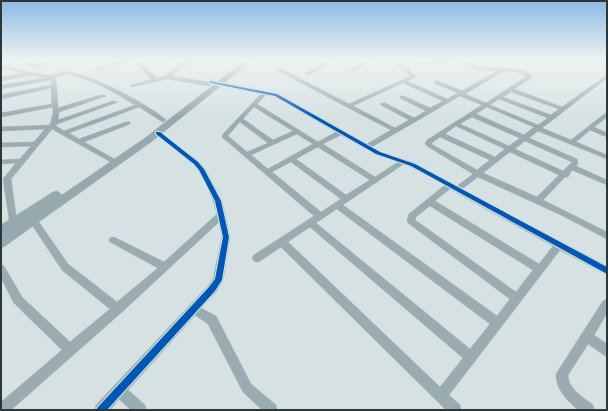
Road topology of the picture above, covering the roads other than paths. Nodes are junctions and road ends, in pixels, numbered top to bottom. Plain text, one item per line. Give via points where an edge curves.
1 (44, 79) edge
2 (50, 79) edge
3 (90, 79) edge
4 (156, 79) edge
5 (183, 79) edge
6 (215, 79) edge
7 (226, 79) edge
8 (298, 79) edge
9 (407, 79) edge
10 (486, 79) edge
11 (526, 79) edge
12 (603, 79) edge
13 (402, 81) junction
14 (436, 82) dead end
15 (210, 83) junction
16 (221, 83) junction
17 (53, 86) junction
18 (133, 86) dead end
19 (1, 87) edge
20 (511, 90) junction
21 (265, 92) junction
22 (462, 93) junction
23 (103, 96) dead end
24 (1, 97) edge
25 (402, 97) dead end
26 (499, 97) junction
27 (448, 101) junction
28 (115, 102) dead end
29 (254, 104) junction
30 (383, 104) dead end
31 (140, 105) junction
32 (349, 106) junction
33 (485, 106) junction
34 (55, 108) junction
35 (563, 108) junction
36 (431, 110) junction
37 (471, 114) junction
38 (1, 115) edge
39 (607, 115) edge
40 (551, 117) junction
41 (240, 119) junction
42 (163, 120) junction
43 (414, 120) junction
44 (128, 123) dead end
45 (456, 124) junction
46 (52, 126) junction
47 (538, 127) junction
48 (590, 128) junction
49 (1, 129) edge
50 (395, 130) junction
51 (298, 131) junction
52 (341, 132) junction
53 (64, 133) junction
54 (158, 133) junction
55 (440, 134) junction
56 (607, 135) edge
57 (524, 138) junction
58 (78, 142) junction
59 (572, 142) junction
60 (272, 143) junction
61 (36, 144) junction
62 (318, 144) junction
63 (1, 145) edge
64 (366, 147) junction
65 (509, 149) junction
66 (247, 155) junction
67 (607, 157) edge
68 (291, 159) junction
69 (495, 160) junction
70 (22, 161) junction
71 (113, 161) junction
72 (404, 161) junction
73 (1, 162) edge
74 (572, 168) junction
75 (267, 172) junction
76 (477, 173) junction
77 (566, 175) junction
78 (4, 179) edge
79 (375, 180) junction
80 (607, 183) edge
81 (454, 187) junction
82 (346, 199) junction
83 (538, 201) junction
84 (430, 202) junction
85 (337, 205) junction
86 (222, 215) junction
87 (320, 216) junction
88 (33, 220) junction
89 (13, 223) junction
90 (310, 223) junction
91 (3, 236) edge
92 (607, 236) edge
93 (113, 240) dead end
94 (282, 242) junction
95 (559, 245) junction
96 (257, 258) dead end
97 (165, 267) junction
98 (1, 269) edge
99 (539, 270) junction
100 (607, 271) edge
101 (517, 298) junction
102 (607, 304) edge
103 (118, 309) junction
104 (193, 309) junction
105 (498, 323) junction
106 (586, 336) junction
107 (70, 350) junction
108 (607, 352) edge
109 (471, 357) junction
110 (119, 390) junction
111 (440, 396) junction
112 (3, 408) edge
113 (101, 410) edge
114 (140, 410) edge
115 (271, 410) edge
116 (456, 410) edge
117 (588, 410) edge

1 - 19 street
2 - 17 street
3 - 31 street
4 - 18 street
5 - 15 street
6 - 15 street
7 - 16 street
8 - 32 street
9 - 13 street
10 - 22 street
11 - 20 street
12 - 35 street
13 - 27 street
13 - 32 street
14 - 22 street
15 - 16 street
15 - 42 street
16 - 21 street
16 - 54 street
17 - 24 street
17 - 34 street
20 - 26 street
20 - 35 street
21 - 29 street
21 - 52 street via 276,95
22 - 27 street
22 - 33 street
23 - 34 street
25 - 36 street
26 - 33 street
26 - 40 street
27 - 36 street
28 - 46 street
29 - 41 street
29 - 51 street
30 - 43 street
31 - 42 street
31 - 53 street
32 - 50 street
33 - 37 street
33 - 47 street
34 - 38 street
34 - 46 street
35 - 40 street
36 - 43 street
37 - 45 street
37 - 57 street
39 - 48 street
40 - 47 street
41 - 60 street
41 - 66 street via 225,137
42 - 71 street
43 - 50 street
44 - 58 street
45 - 55 street
45 - 65 street
46 - 49 street
46 - 53 street
46 - 61 street
47 - 57 street
47 - 59 street
48 - 56 street
48 - 59 street
50 - 64 street
51 - 60 street
51 - 62 street
52 - 62 street
52 - 64 street
53 - 58 street
54 - 71 street
54 - 86 street via 201,169 218,201
55 - 69 street
55 - 76 street via 428,144
57 - 65 street
57 - 74 street via 572,159 575,163
58 - 71 street
59 - 67 street
60 - 66 street
61 - 63 street
61 - 70 street
62 - 68 street
62 - 79 street
64 - 72 street via 381,155
65 - 69 street
65 - 77 street
66 - 75 street
68 - 75 street
68 - 82 street
69 - 76 street
70 - 73 street
70 - 78 street
71 - 88 street
71 - 89 street
72 - 79 street
72 - 81 street
74 - 77 street
74 - 80 street
75 - 87 street
76 - 81 street
76 - 83 street
77 - 83 street
78 - 89 street
79 - 82 street
81 - 84 street
81 - 95 street
82 - 85 street
83 - 92 street
84 - 99 street
84 - 101 street via 411,218 412,224
85 - 87 street
85 - 105 street
86 - 97 street
86 - 104 street via 226,241 218,280
87 - 90 street
88 - 91 street
88 - 103 street via 64,267
89 - 91 street
90 - 94 street
90 - 109 street
93 - 97 street
94 - 96 street
94 - 111 street
95 - 99 street
95 - 100 street
97 - 103 street
98 - 107 street via 18,300
99 - 101 street
101 - 105 street
102 - 106 street
103 - 107 street
104 - 110 street
104 - 115 street via 212,320 247,388
105 - 109 street
106 - 108 street
106 - 117 street via 562,374 561,381 572,396
107 - 112 street
109 - 111 street
110 - 113 street
110 - 114 street
111 - 116 street

